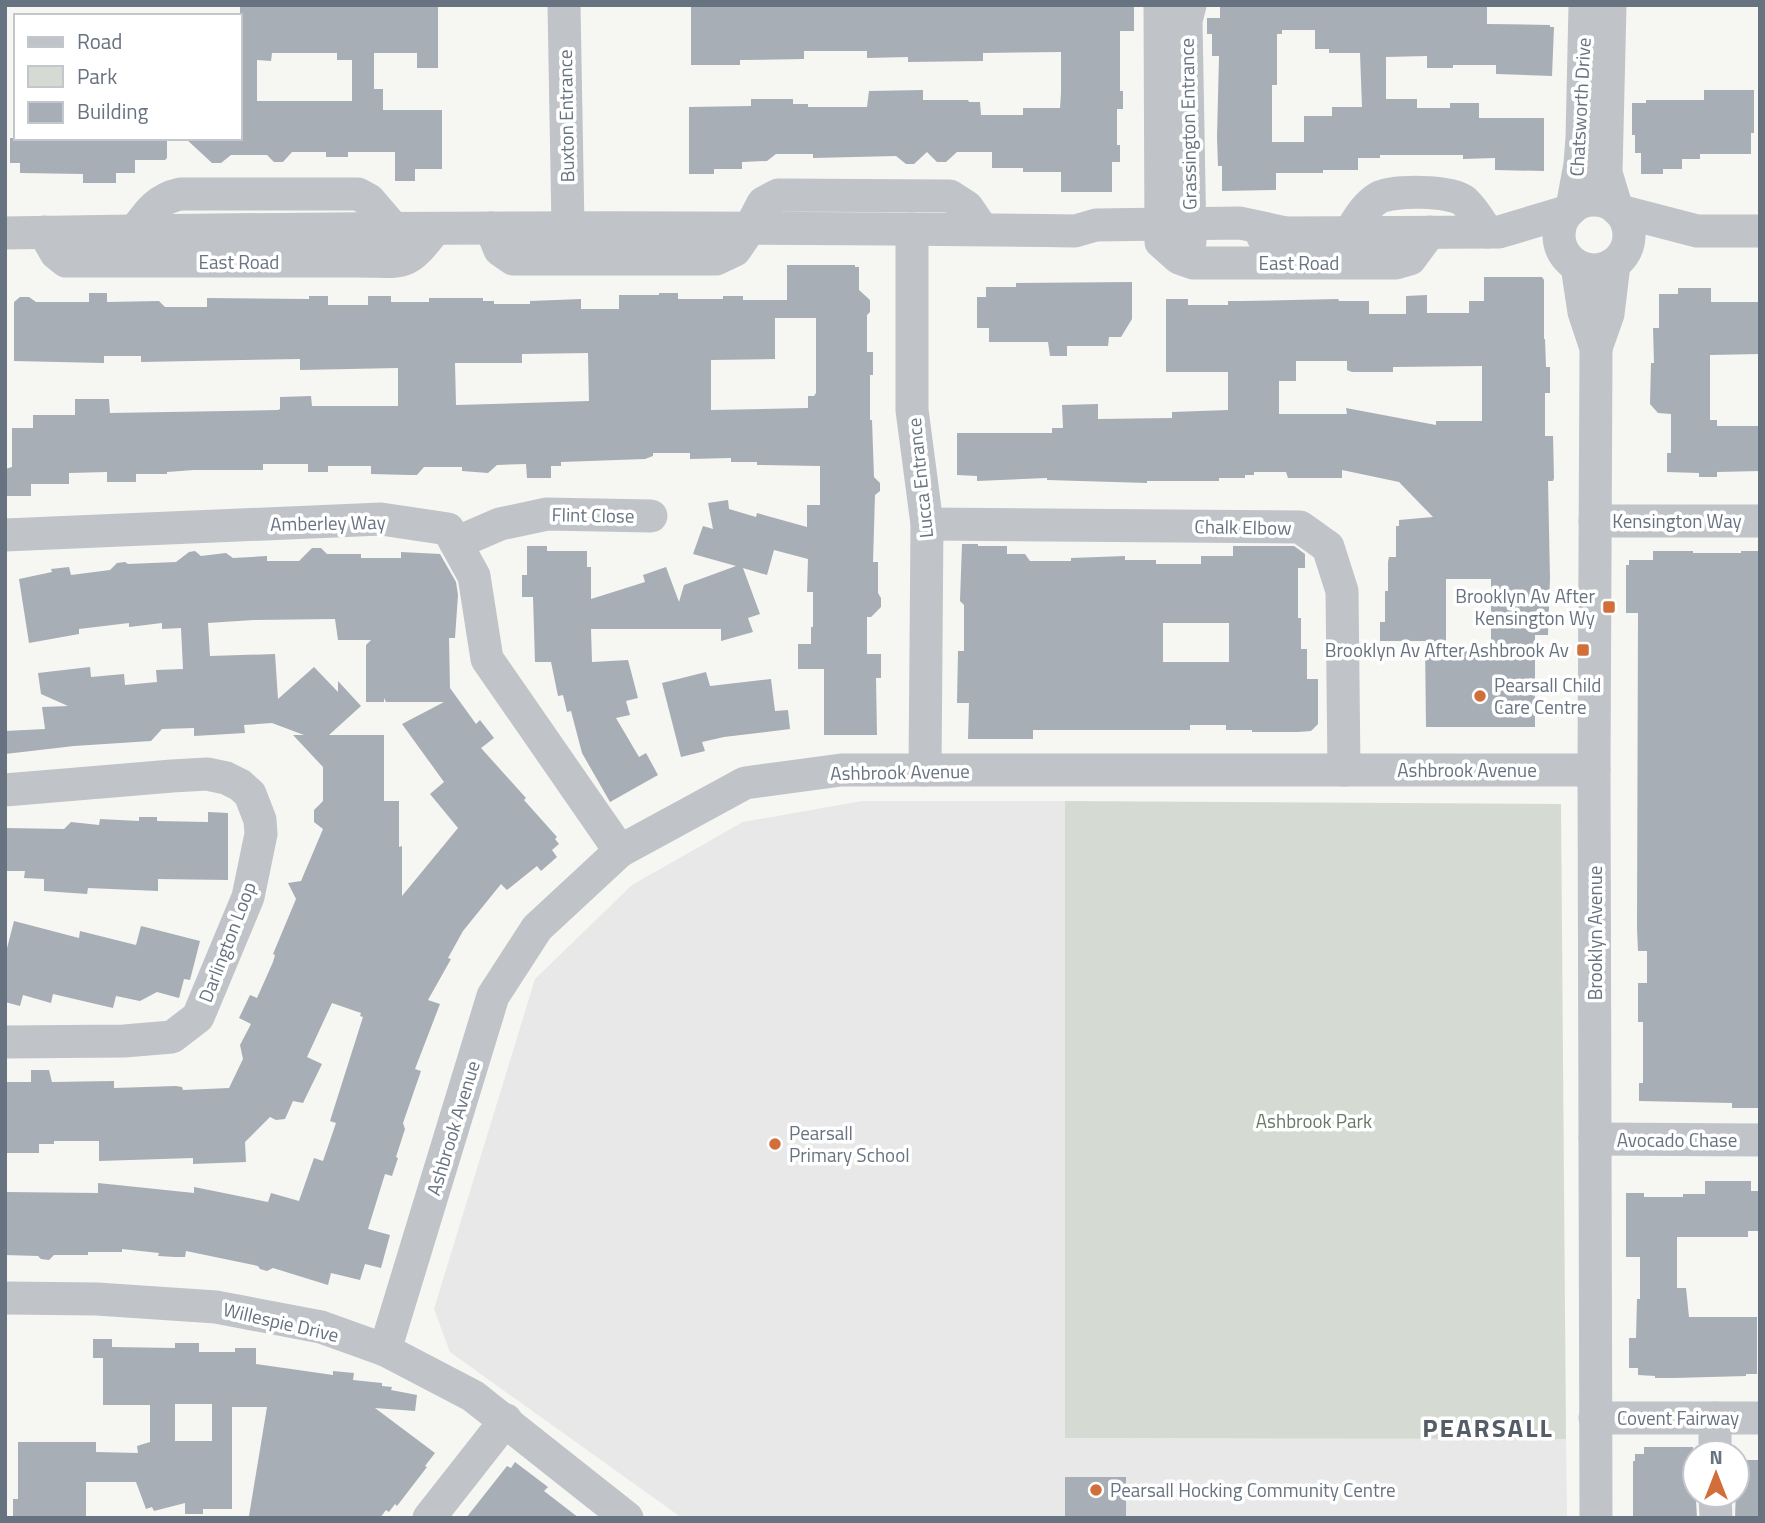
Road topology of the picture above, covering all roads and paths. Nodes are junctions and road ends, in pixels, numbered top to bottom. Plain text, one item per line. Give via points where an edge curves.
1 (564, 5) edge
2 (1160, 5) edge
3 (1190, 5) edge
4 (1597, 15) edge
5 (1570, 209) junction
6 (1619, 210) junction
7 (568, 227) junction
8 (491, 228) junction
9 (750, 228) junction
10 (435, 229) junction
11 (912, 229) junction
12 (982, 229) junction
13 (1697, 231) junction
14 (1760, 231) edge
15 (44, 232) junction
16 (1350, 232) junction
17 (1430, 232) junction
18 (1493, 232) junction
19 (5, 233) edge
20 (1175, 233) junction
21 (1617, 260) junction
22 (1572, 262) junction
23 (1596, 348) junction
24 (651, 516) dead end
25 (1595, 521) junction
26 (1760, 521) edge
27 (927, 524) junction
28 (5, 535) edge
29 (456, 544) junction
30 (925, 770) junction
31 (1344, 770) junction
32 (1594, 770) junction
33 (5, 790) edge
34 (620, 851) junction
35 (5, 1042) edge
36 (1595, 1139) junction
37 (1760, 1140) edge
38 (5, 1298) edge
39 (385, 1350) junction
40 (1595, 1418) junction
41 (1715, 1418) junction
42 (1760, 1418) edge
43 (506, 1420) junction
44 (1715, 1439) edge
45 (429, 1518) edge
46 (627, 1518) edge
47 (1596, 1518) edge

1 - 7 street, Buxton Entrance
2 - 20 street, Grassington Entrance
3 - 20 street, Grassington Entrance
4 - 5 street, Chatsworth Drive via 1580,164
4 - 6 street, Chatsworth Drive via 1606,173
5 - 6 street via 1598,200
5 - 18 street, East Road
5 - 22 street via 1559,231 1560,243
6 - 13 street
6 - 21 street via 1629,242
7 - 8 street, East Road
7 - 9 street, East Road
8 - 9 street via 500,250 513,259 716,259 735,250
8 - 10 street, East Road
9 - 11 street, East Road
9 - 12 street via 763,203 778,195 950,196 967,207
10 - 15 street, East Road
10 - 15 street, East Road via 405,261 66,261
11 - 12 street, East Road
11 - 27 street, Lucca Entrance via 912,410
12 - 20 street, East Road via 1074,230 1096,225
13 - 14 street
13 - 21 street via 1657,240
15 - 19 street, East Road
16 - 17 street, East Road
16 - 18 street, East Road via 1365,209 1393,193 1450,194 1462,199
16 - 20 street, East Road via 1286,233 1240,223
17 - 18 street, East Road
17 - 20 street, East Road via 1410,259 1396,263 1193,263 1179,258
18 - 22 street, East Road
21 - 22 street via 1598,270
21 - 23 street, Brooklyn Avenue via 1608,314
22 - 23 street, Brooklyn Avenue
23 - 25 street, Brooklyn Avenue
24 - 29 street, Flint Close via 547,514 500,524
25 - 26 street, Kensington Way
25 - 32 street, Brooklyn Avenue
27 - 30 street, Lucca Entrance
27 - 31 street, Chalk Elbow via 1300,527 1328,547 1342,592
28 - 29 street, Amberley Way via 381,519 448,529
29 - 34 street, Amberley Way via 474,576 487,659
30 - 31 street, Ashbrook Avenue
30 - 34 street, Ashbrook Avenue via 842,770 745,783
31 - 32 street, Ashbrook Avenue
32 - 36 street, Brooklyn Avenue
33 - 35 street, Darlington Loop via 207,774 226,778 250,794 261,834 248,897 198,1017 172,1037
34 - 39 street, Ashbrook Avenue via 537,929 493,996
36 - 37 street, Avocado Chase
36 - 40 street, Brooklyn Avenue
38 - 39 street, Willespie Drive via 216,1307 321,1327
39 - 43 street, Willespie Drive via 472,1396
40 - 41 street, Covent Fairway
40 - 47 street, Brooklyn Avenue
41 - 42 street, Covent Fairway
41 - 44 street
43 - 45 street
43 - 46 street, Willespie Drive

